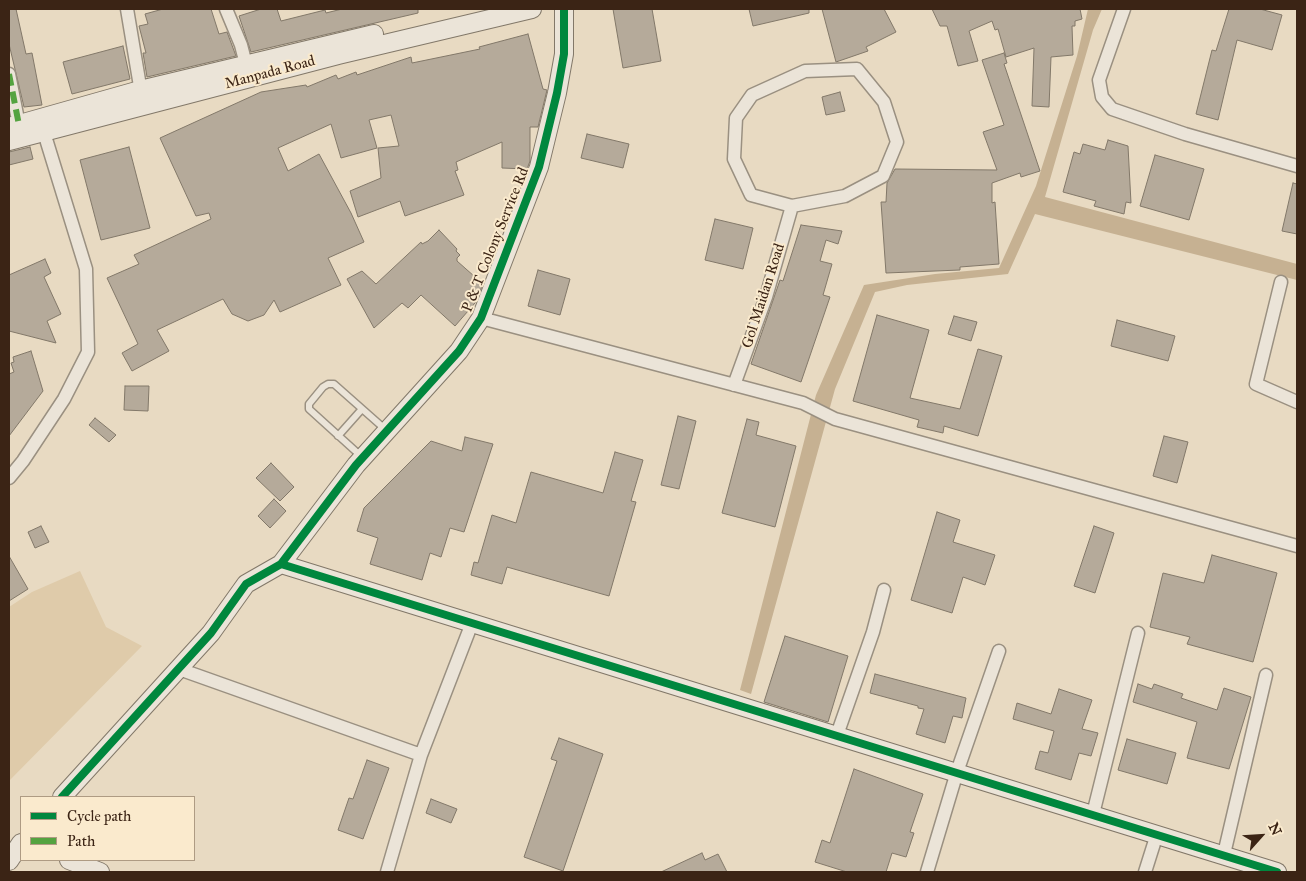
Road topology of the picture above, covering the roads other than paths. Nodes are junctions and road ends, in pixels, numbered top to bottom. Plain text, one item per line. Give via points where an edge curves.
1 (128, 9) edge
2 (226, 9) edge
3 (481, 9) edge
4 (532, 9) edge
5 (564, 9) edge
6 (1124, 9) edge
7 (455, 21) junction
8 (248, 71) junction
9 (9, 74) edge
10 (142, 97) junction
11 (42, 126) junction
12 (14, 133) edge
13 (1297, 166) edge
14 (792, 206) junction
15 (1281, 282) dead end
16 (480, 318) junction
17 (734, 385) junction
18 (1297, 402) edge
19 (362, 409) junction
20 (388, 431) junction
21 (338, 436) junction
22 (363, 458) junction
23 (9, 478) edge
24 (1297, 546) edge
25 (281, 564) junction
26 (884, 590) dead end
27 (472, 623) junction
28 (1138, 634) dead end
29 (999, 651) dead end
30 (180, 669) junction
31 (1266, 675) dead end
32 (837, 735) junction
33 (421, 755) junction
34 (957, 772) junction
35 (63, 796) edge
36 (1093, 814) junction
37 (1157, 834) junction
38 (20, 844) edge
39 (1224, 854) junction
40 (9, 860) edge
41 (72, 861) edge
42 (100, 872) edge
43 (387, 872) edge
44 (927, 872) edge
45 (1145, 872) edge
46 (1278, 872) edge

1 - 10 street
2 - 8 street
3 - 7 street, Manpada Road
4 - 7 street, Manpada Road
5 - 16 street, P & T Colony Service Rd via 564,54 539,167
6 - 13 street via 1099,80 1102,97 1112,109
7 - 8 street, Manpada Road
8 - 10 street, Manpada Road
9 - 12 street
10 - 11 street, Manpada Road
11 - 12 street, Manpada Road
11 - 23 street via 86,269 88,352 64,399
14 - 14 street via 845,196 883,176 896,142 884,102 858,69 805,70 752,95 736,118 734,159 751,195
14 - 17 street, Gol Maidan Road via 766,297
15 - 18 street via 1256,384
16 - 17 street
16 - 20 street, P & T Colony Service Rd via 460,351
17 - 24 street via 804,403 835,418
19 - 20 lane
19 - 21 lane
19 - 21 lane via 334,384 323,387 309,404 309,409
20 - 22 street, P & T Colony Service Rd
21 - 22 lane
22 - 25 street, P & T Colony Service Rd
25 - 27 street
25 - 30 street via 246,584
26 - 32 street
27 - 32 street
27 - 33 street
28 - 36 street
29 - 34 street
30 - 33 street
30 - 35 street
31 - 39 street
32 - 34 street
33 - 43 street
34 - 36 street
34 - 44 street
36 - 37 street
37 - 39 street
37 - 45 street
38 - 40 street
39 - 46 street
41 - 42 street

